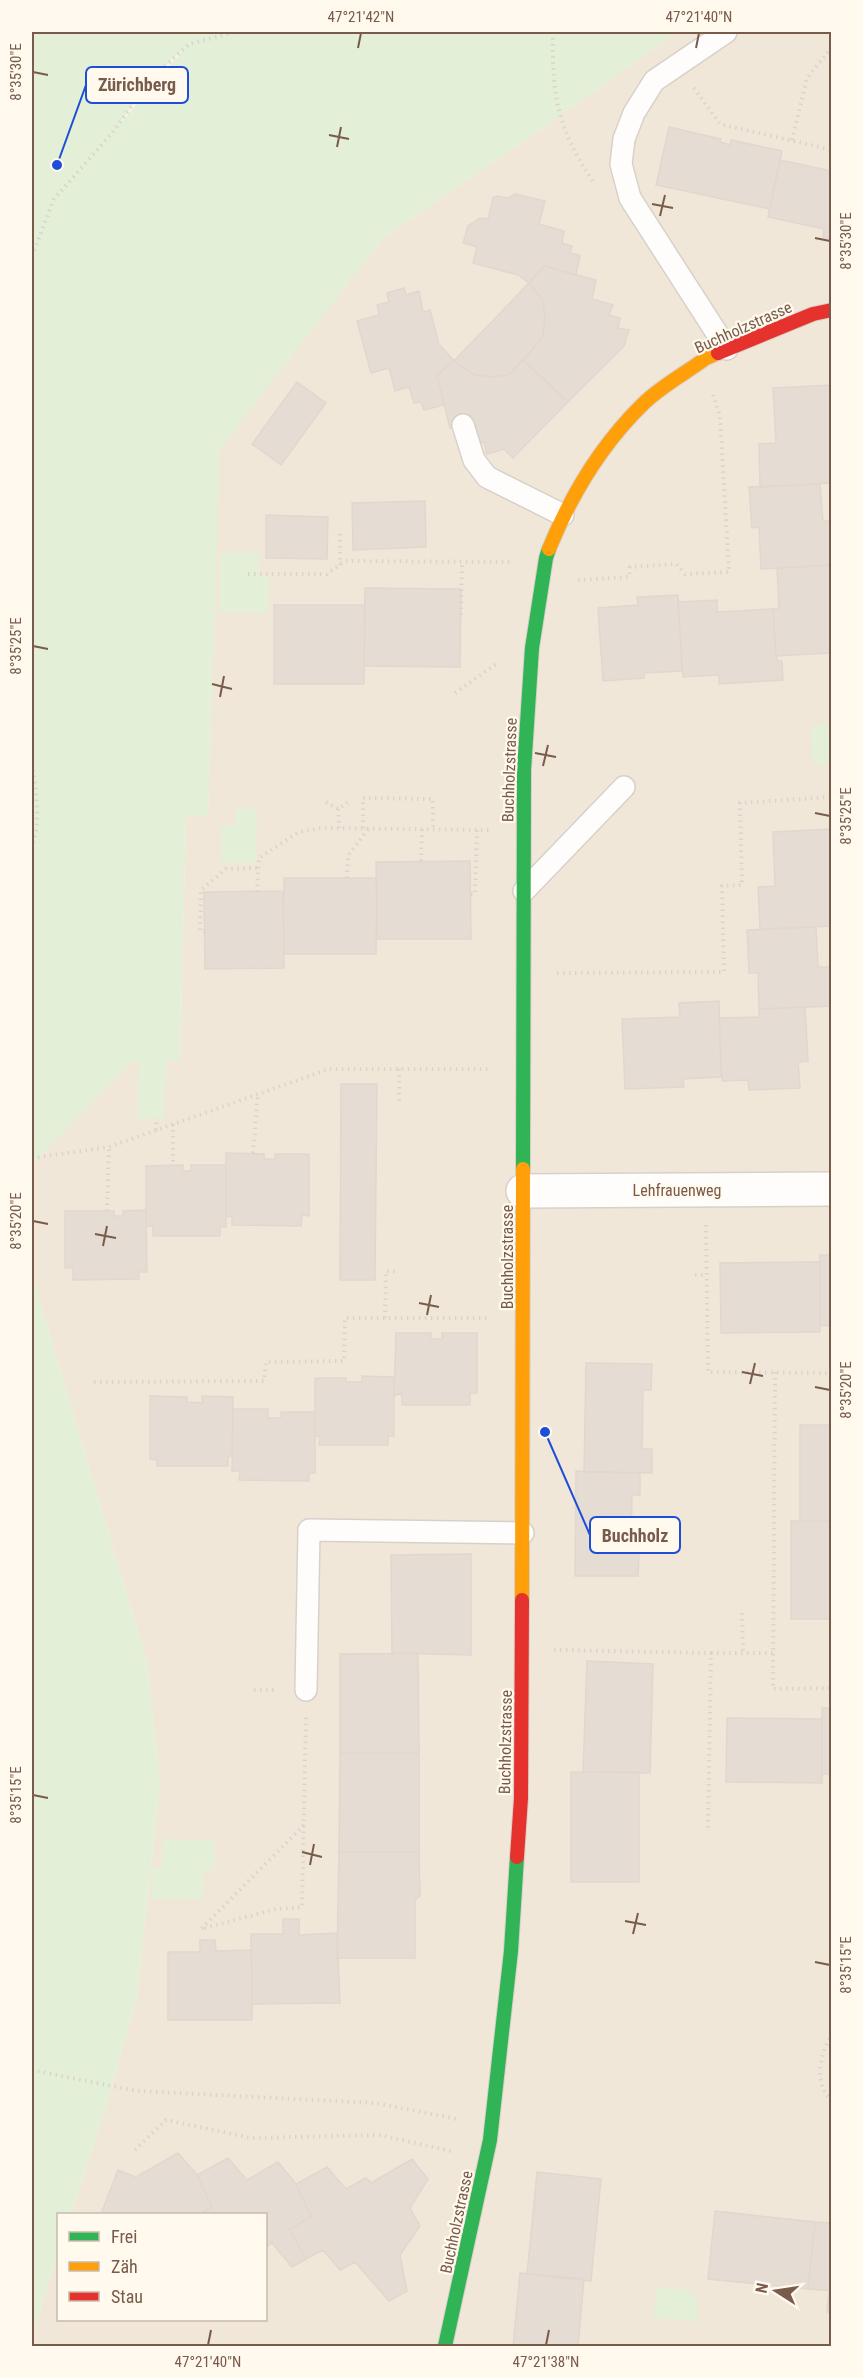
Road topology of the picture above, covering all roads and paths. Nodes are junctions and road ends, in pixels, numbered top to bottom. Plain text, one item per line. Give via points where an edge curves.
1 (236, 32) edge
2 (553, 32) edge
3 (726, 32) edge
4 (831, 47) edge
5 (677, 66) junction
6 (552, 74) dead end
7 (792, 140) junction
8 (831, 150) edge
9 (32, 256) edge
10 (831, 310) edge
11 (727, 349) junction
12 (711, 388) dead end
13 (463, 425) dead end
14 (563, 515) junction
15 (340, 534) dead end
16 (462, 562) junction
17 (514, 562) dead end
18 (340, 565) junction
19 (248, 574) dead end
20 (571, 581) dead end
21 (460, 615) dead end
22 (501, 661) dead end
23 (455, 693) dead end
24 (32, 764) edge
25 (624, 787) dead end
26 (831, 797) edge
27 (350, 801) dead end
28 (327, 802) dead end
29 (338, 809) junction
30 (339, 828) junction
31 (366, 828) junction
32 (422, 828) junction
33 (433, 828) junction
34 (477, 830) junction
35 (494, 830) dead end
36 (32, 847) edge
37 (421, 861) dead end
38 (258, 868) junction
39 (347, 878) dead end
40 (524, 891) junction
41 (257, 892) dead end
42 (471, 894) dead end
43 (205, 931) dead end
44 (550, 973) dead end
45 (399, 1069) junction
46 (500, 1069) dead end
47 (258, 1094) junction
48 (399, 1103) dead end
49 (157, 1118) dead end
50 (173, 1124) junction
51 (156, 1130) junction
52 (109, 1147) junction
53 (253, 1153) dead end
54 (32, 1158) edge
55 (173, 1166) dead end
56 (831, 1189) edge
57 (523, 1191) junction
58 (107, 1211) dead end
59 (706, 1222) dead end
60 (399, 1272) dead end
61 (695, 1275) dead end
62 (707, 1275) junction
63 (385, 1318) junction
64 (488, 1318) dead end
65 (775, 1372) junction
66 (831, 1373) edge
67 (94, 1382) dead end
68 (523, 1533) junction
69 (742, 1613) dead end
70 (546, 1650) dead end
71 (711, 1653) junction
72 (743, 1653) junction
73 (774, 1653) junction
74 (831, 1688) edge
75 (306, 1690) joint
76 (304, 1825) junction
77 (708, 1829) dead end
78 (831, 2033) edge
79 (32, 2070) edge
80 (831, 2101) edge
81 (459, 2120) dead end
82 (135, 2150) dead end
83 (453, 2152) dead end
84 (445, 2346) edge

1 - 9 path via 189,44 150,80 113,132 54,199
2 - 6 path
3 - 5 lane
4 - 7 path via 807,78
5 - 7 path via 720,124
5 - 11 lane via 654,81 634,113 624,139 621,164 630,198
7 - 8 path
10 - 11 street, Buchholzstrasse
11 - 14 street, Buchholzstrasse via 706,358 644,403 593,463
12 - 20 path via 720,416 729,572 685,574 676,564 630,567 629,577
13 - 14 lane via 474,460 487,477
14 - 40 street, Buchholzstrasse via 546,558 532,648 524,770
15 - 18 path
16 - 17 path
16 - 18 path via 345,561
16 - 21 path
18 - 19 path via 327,574
22 - 23 path
24 - 36 path via 37,832
25 - 40 lane
26 - 44 path via 740,803 742,885 722,886 724,972
27 - 29 path
28 - 29 path
29 - 30 path
30 - 31 path
30 - 38 path via 299,831 259,858
31 - 32 path
31 - 33 path via 363,798 433,799
31 - 39 path via 348,856
32 - 33 path
32 - 37 path
33 - 34 path
34 - 35 path
34 - 42 path via 476,894
38 - 41 path
38 - 43 path via 226,868 201,890 200,931
40 - 57 street, Buchholzstrasse
45 - 46 path
45 - 47 path via 329,1069
45 - 48 path
47 - 50 path
47 - 53 path
49 - 51 path
50 - 51 path
50 - 55 path
51 - 52 path
52 - 54 path
52 - 58 path
56 - 57 street, Lehfrauenweg
57 - 68 street, Buchholzstrasse
59 - 62 path
60 - 63 path via 386,1271
61 - 62 path
62 - 65 path via 708,1372
63 - 64 path
63 - 67 path via 345,1318 345,1361 266,1362 264,1381
65 - 66 path
65 - 73 path
68 - 75 lane via 309,1530
68 - 84 street, Buchholzstrasse via 521,1798 511,1951 490,2140
69 - 72 path
70 - 71 path
71 - 72 path
71 - 77 path
72 - 73 path
73 - 74 path via 773,1689
75 - 76 path
76 - 76 path via 302,1907 276,1909 201,1929
78 - 80 path via 819,2077
79 - 81 path via 137,2091 375,2103
82 - 83 path via 166,2120 252,2138 379,2135

